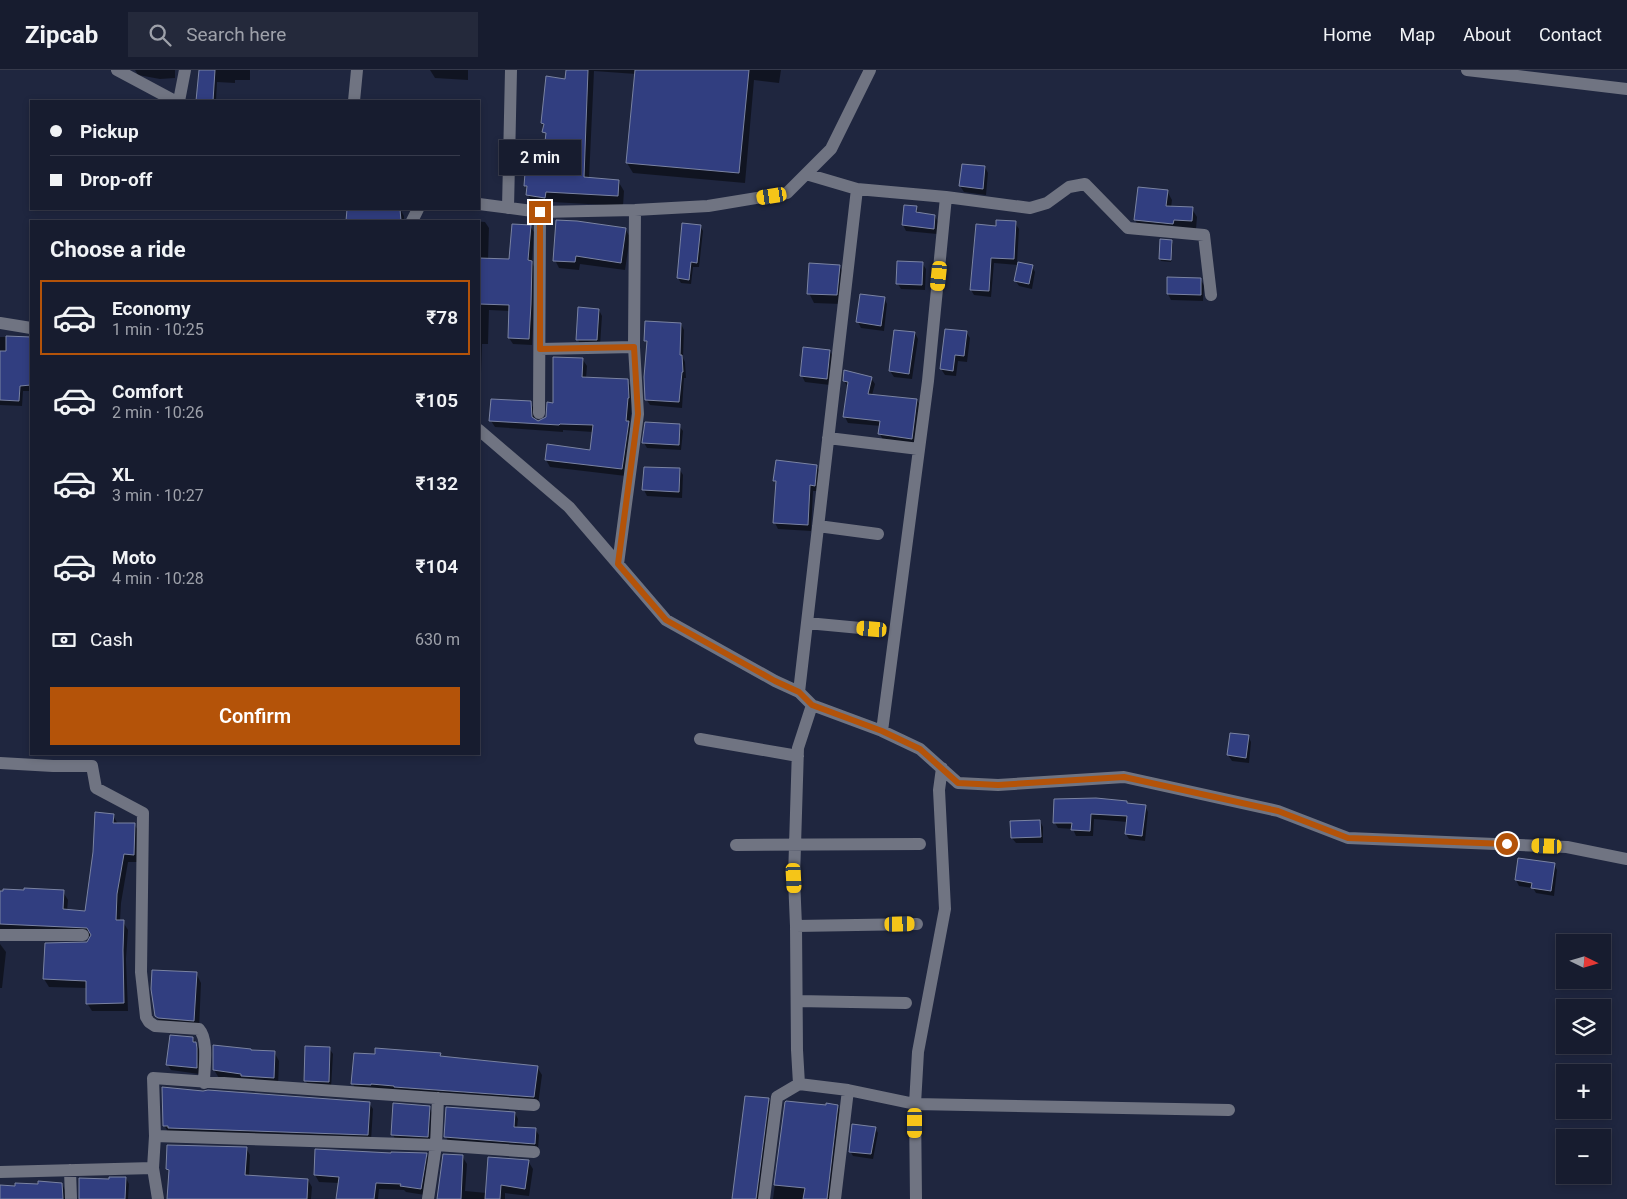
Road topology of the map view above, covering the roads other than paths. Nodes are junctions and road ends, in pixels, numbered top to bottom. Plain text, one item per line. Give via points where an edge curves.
1 (117, 70) edge
2 (185, 70) edge
3 (357, 70) edge
4 (511, 70) edge
5 (870, 70) edge
6 (1467, 70) edge
7 (1627, 89) edge
8 (173, 100) edge
9 (179, 100) edge
10 (354, 100) edge
11 (806, 174) junction
12 (857, 188) junction
13 (946, 197) junction
14 (480, 204) edge
15 (508, 208) junction
16 (636, 210) junction
17 (540, 212) junction
18 (1210, 295) dead end
19 (0, 323) edge
20 (30, 328) edge
21 (634, 347) junction
22 (540, 349) junction
23 (540, 413) dead end
24 (480, 431) edge
25 (828, 438) junction
26 (920, 449) junction
27 (818, 526) junction
28 (878, 534) dead end
29 (618, 564) junction
30 (807, 623) junction
31 (872, 629) dead end
32 (799, 692) junction
33 (812, 705) junction
34 (882, 731) junction
35 (700, 739) dead end
36 (798, 756) junction
37 (0, 763) edge
38 (942, 768) junction
39 (920, 844) dead end
40 (736, 845) dead end
41 (794, 845) junction
42 (1627, 859) edge
43 (917, 924) dead end
44 (796, 926) junction
45 (83, 934) dead end
46 (0, 935) edge
47 (797, 1002) junction
48 (906, 1003) dead end
49 (204, 1082) junction
50 (799, 1084) junction
51 (848, 1090) junction
52 (438, 1098) junction
53 (915, 1104) junction
54 (534, 1105) dead end
55 (1229, 1110) dead end
56 (155, 1136) junction
57 (436, 1145) junction
58 (534, 1152) dead end
59 (153, 1168) junction
60 (70, 1170) junction
61 (0, 1172) edge
62 (72, 1199) edge
63 (158, 1199) edge
64 (428, 1199) edge
65 (764, 1199) edge
66 (835, 1199) edge
67 (916, 1199) edge

1 - 8 street
2 - 9 street
3 - 10 street
4 - 15 street
5 - 11 street via 831,149
6 - 7 street
11 - 12 street
11 - 16 street via 787,193 708,206
12 - 13 street
12 - 25 street
13 - 18 street via 1030,208 1047,203 1069,186 1086,184 1128,228 1204,235
13 - 26 street
14 - 15 street
15 - 17 street
16 - 17 street
16 - 21 street
17 - 22 street
19 - 20 street
21 - 22 street
21 - 29 street via 638,414
22 - 23 street
24 - 29 street via 569,507
25 - 26 street
25 - 27 street
26 - 34 street
27 - 28 street
27 - 30 street
29 - 32 street via 666,620
30 - 31 street
30 - 32 street
32 - 33 street
33 - 34 street
33 - 36 street
34 - 38 street via 920,749
35 - 36 street
36 - 41 street
37 - 49 street via 92,766 96,788 143,813 141,972 146,1017 155,1026 199,1029 205,1041
38 - 42 street via 958,783 998,785 1124,777 1278,811 1348,838 1567,847
38 - 53 street via 939,790 945,909 918,1052
39 - 41 street
40 - 41 street
41 - 44 street
43 - 44 street
44 - 47 street
45 - 46 street
47 - 48 street
47 - 50 street
49 - 52 street
49 - 56 street via 152,1078
50 - 51 street
50 - 65 street via 777,1097
51 - 53 street
51 - 66 street
52 - 54 street
52 - 57 street
53 - 55 street
53 - 67 street
56 - 57 street
56 - 59 street
57 - 58 street
57 - 64 street
59 - 60 street
59 - 63 street
60 - 61 street
60 - 62 street

